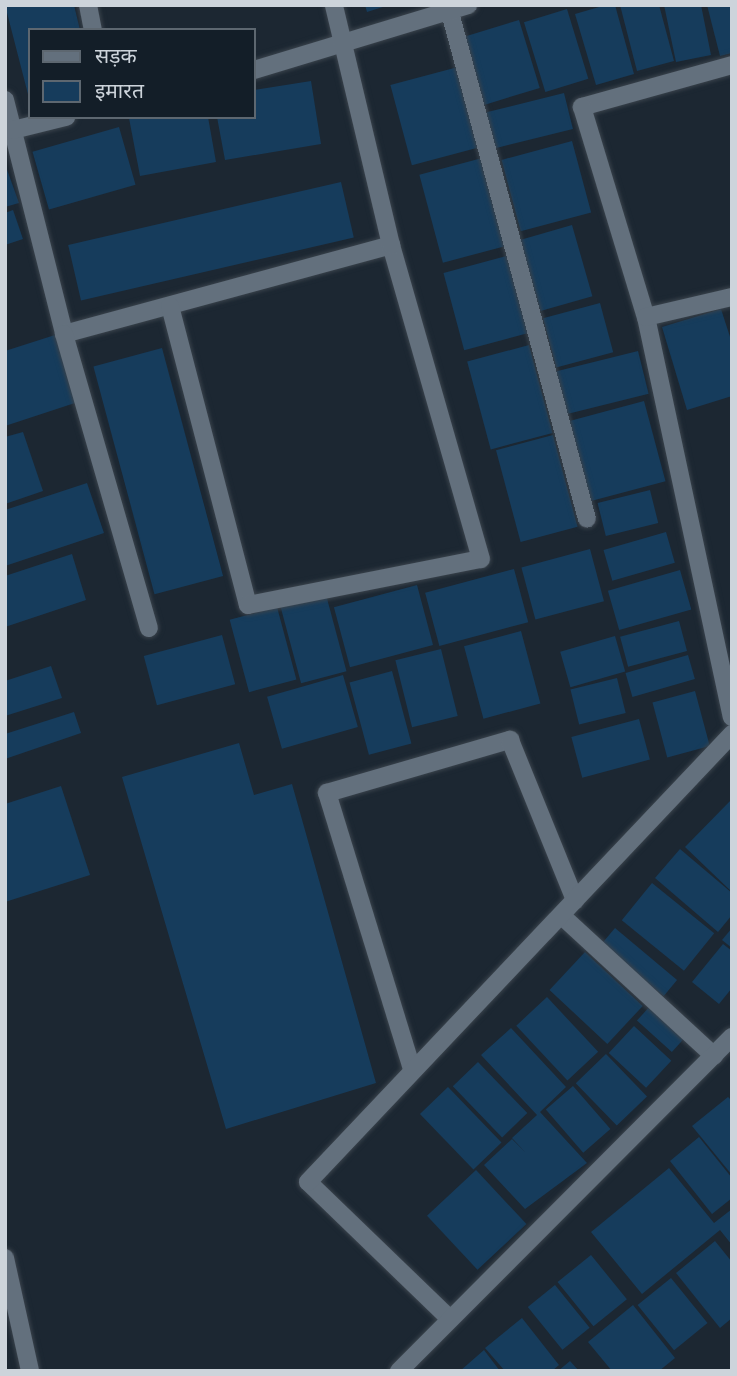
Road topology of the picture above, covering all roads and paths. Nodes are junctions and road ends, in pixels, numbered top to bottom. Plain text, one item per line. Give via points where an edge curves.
1 (88, 5) edge
2 (334, 5) edge
3 (468, 5) edge
4 (448, 8) edge
5 (93, 28) edge
6 (342, 47) junction
7 (732, 65) edge
8 (256, 69) edge
9 (5, 100) edge
10 (58, 119) edge
11 (13, 130) junction
12 (391, 244) junction
13 (732, 297) edge
14 (170, 306) junction
15 (646, 317) junction
16 (64, 334) junction
17 (587, 519) dead end
18 (149, 628) dead end
19 (732, 717) edge
20 (732, 734) edge
21 (575, 900) junction
22 (563, 917) junction
23 (732, 1037) edge
24 (714, 1056) junction
25 (412, 1069) junction
26 (5, 1258) edge
27 (450, 1319) junction
28 (30, 1371) edge
29 (399, 1371) edge

1 - 5 street
2 - 6 street
3 - 4 street
4 - 6 street
4 - 17 street
6 - 8 street
6 - 12 street
7 - 15 street via 582,107
9 - 11 street
10 - 11 street
11 - 16 street
12 - 14 street
12 - 14 street via 481,559 248,605
13 - 15 street
14 - 16 street
15 - 19 street
16 - 18 street
20 - 21 street
21 - 22 street
21 - 25 street via 510,740 327,793
22 - 24 street
22 - 25 street
23 - 24 street
24 - 27 street
25 - 27 street via 308,1182
26 - 28 street
27 - 29 street

